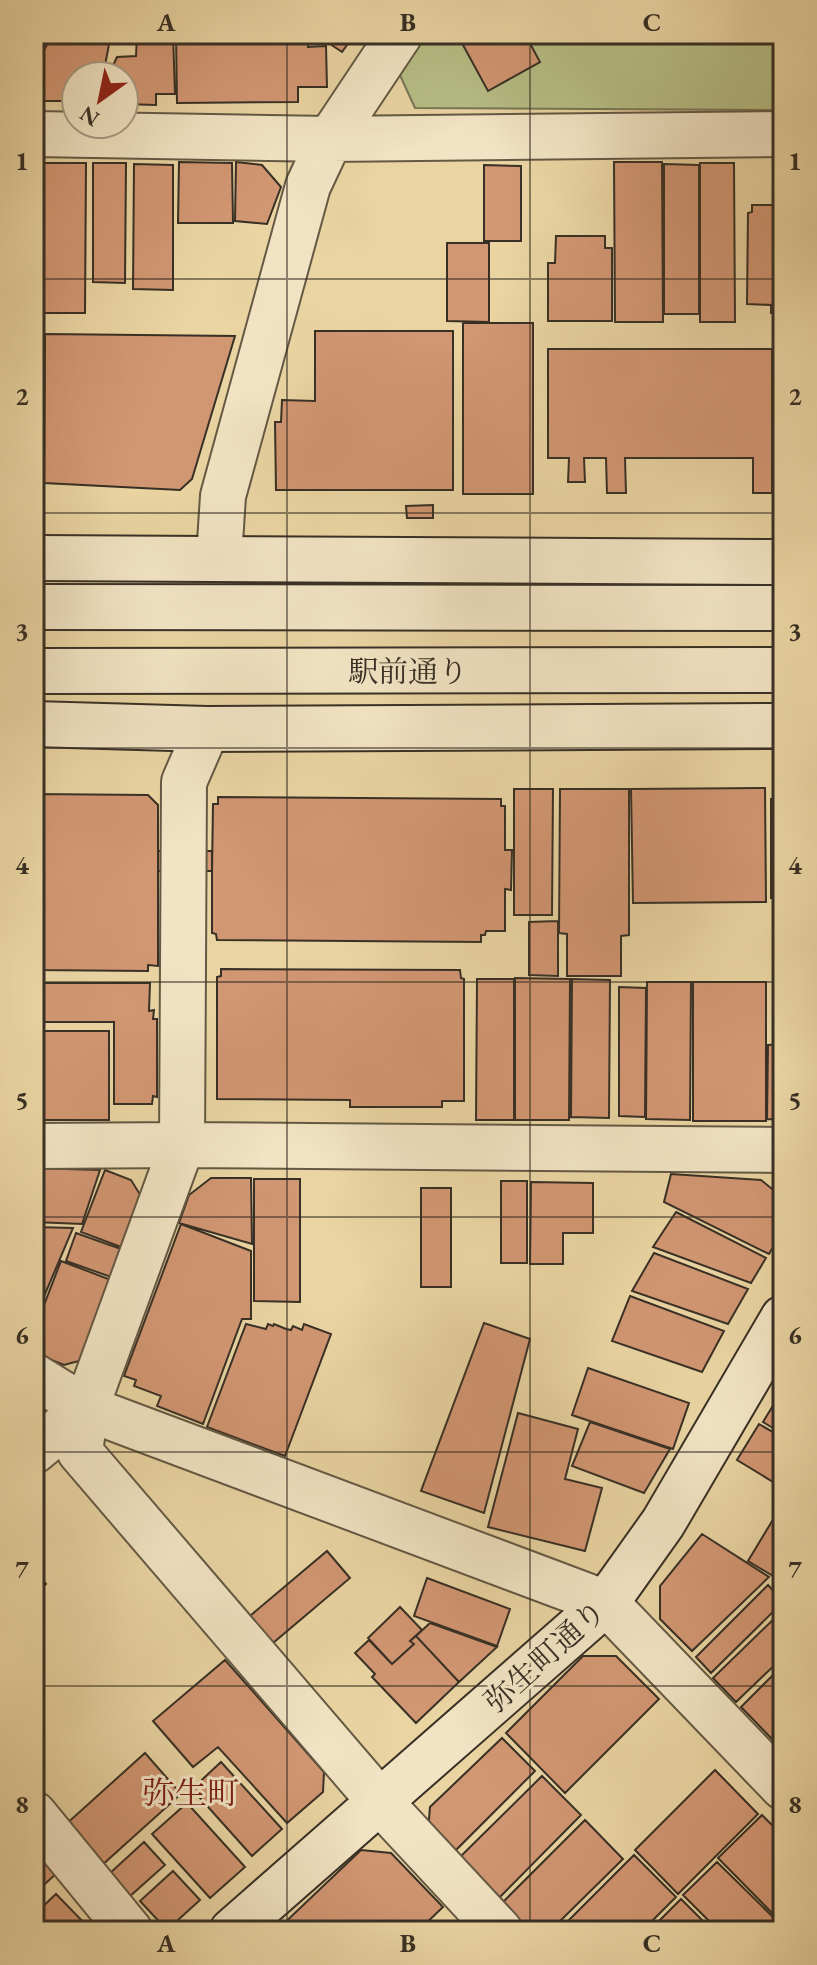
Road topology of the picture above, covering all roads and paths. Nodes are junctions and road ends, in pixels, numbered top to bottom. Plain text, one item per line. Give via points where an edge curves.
1 (400, 34) edge
2 (34, 134) edge
3 (783, 134) edge
4 (330, 139) junction
5 (34, 558) edge
6 (219, 558) junction
7 (783, 562) edge
8 (34, 607) edge
9 (783, 608) edge
10 (783, 670) edge
11 (34, 671) edge
12 (34, 724) edge
13 (783, 726) edge
14 (207, 729) junction
15 (182, 1145) junction
16 (34, 1146) edge
17 (783, 1150) edge
18 (783, 1318) edge
19 (34, 1376) edge
20 (86, 1408) junction
21 (34, 1451) edge
22 (606, 1603) junction
23 (783, 1787) edge
24 (381, 1803) junction
25 (34, 1814) edge
26 (130, 1931) edge
27 (232, 1931) edge
28 (500, 1931) edge

1 - 4 street
2 - 4 street
3 - 4 street
4 - 6 street via 308,186 223,496
5 - 6 street
6 - 7 street
8 - 9 street
10 - 11 street, 駅前通り
12 - 14 street
13 - 14 street
14 - 15 street via 184,782
15 - 16 street
15 - 17 street
15 - 20 street
18 - 22 street, 弥生町通り via 663,1523
19 - 20 street
20 - 21 street
20 - 22 street
20 - 24 street via 80,1452
22 - 23 street
22 - 24 street, 弥生町通り
24 - 27 street, 弥生町通り
24 - 28 street
25 - 26 street

